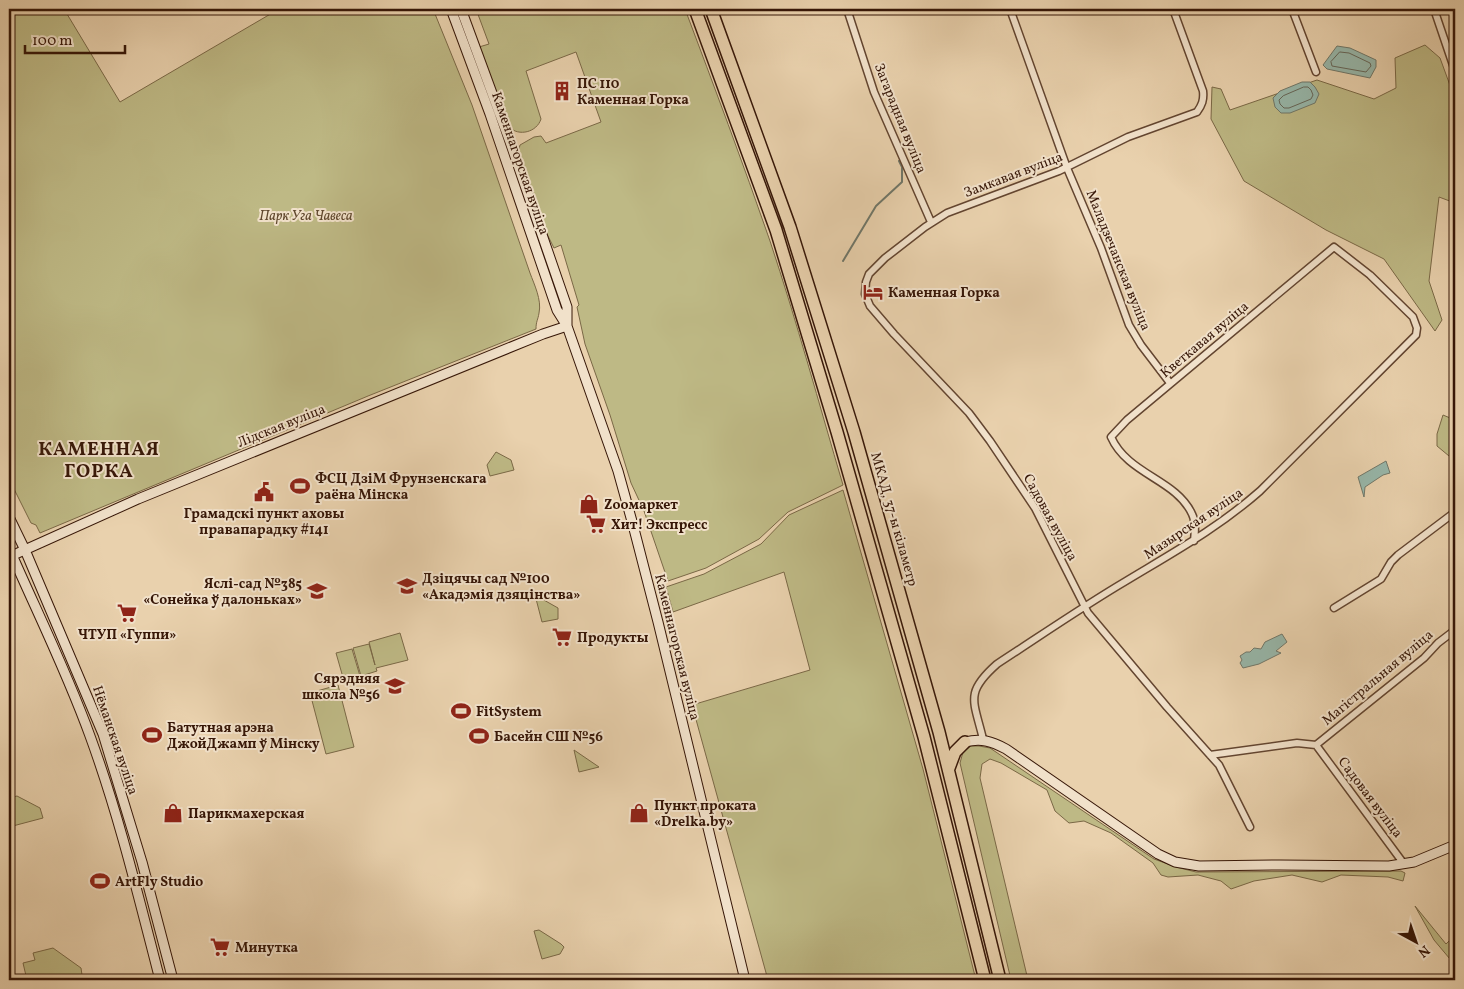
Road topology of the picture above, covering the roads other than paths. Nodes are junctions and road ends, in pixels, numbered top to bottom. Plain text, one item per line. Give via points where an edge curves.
1 (451, 9) edge
2 (461, 9) edge
3 (694, 9) edge
4 (711, 9) edge
5 (847, 9) edge
6 (1010, 9) edge
7 (1173, 9) edge
8 (1292, 9) edge
9 (1434, 9) edge
10 (1455, 71) edge
11 (1316, 72) dead end
12 (1066, 165) junction
13 (931, 222) junction
14 (865, 294) joint
15 (567, 326) junction
16 (1417, 328) joint
17 (1170, 383) junction
18 (1455, 512) edge
19 (9, 517) edge
20 (1194, 541) junction
21 (24, 550) junction
22 (10, 554) edge
23 (1085, 607) junction
24 (1334, 608) dead end
25 (1455, 630) edge
26 (939, 732) junction
27 (983, 740) junction
28 (965, 742) junction
29 (1316, 745) junction
30 (1210, 755) junction
31 (949, 768) junction
32 (118, 787) junction
33 (107, 790) junction
34 (1250, 827) dead end
35 (1455, 846) edge
36 (1404, 864) junction
37 (160, 980) edge
38 (173, 980) edge
39 (745, 980) edge
40 (985, 980) edge
41 (1000, 980) edge

1 - 15 main road, Каменнагорская вуліца via 557,310
2 - 15 main road, Каменнагорская вуліца via 566,307
3 - 40 highway via 776,230 924,737
4 - 26 highway, МКАД, 37-ы кіламетр via 809,286
5 - 13 street, Загарадная вуліца via 874,92
6 - 12 street, Маладзечанская вуліца
7 - 12 street, Замкавая вуліца via 1203,91 1202,105 1197,112 1128,137
8 - 11 street
9 - 10 street
12 - 13 street, Замкавая вуліца
12 - 17 street, Маладзечанская вуліца via 1129,325
13 - 14 street, Замкавая вуліца via 870,274
14 - 23 street, Садовая вуліца via 870,306 894,334 969,413 1014,475 1035,508
15 - 21 main road, Лідская вуліца via 138,498
15 - 39 main road, Каменнагорская вуліца via 618,471 633,525
16 - 17 street, Кветкавая вуліца via 1413,317 1397,301 1334,247
16 - 20 street, Мазырская вуліца via 1416,335 1260,491
17 - 20 street, Кветкавая вуліца via 1111,437 1125,459 1185,503 1193,514
18 - 24 street via 1398,555 1381,579
19 - 21 main road, Нёманская вуліца
20 - 23 street, Мазырская вуліца
21 - 22 main road, Лідская вуліца
21 - 32 main road, Нёманская вуліца via 92,708
22 - 33 main road, Нёманская вуліца via 76,700
23 - 27 street, Мазырская вуліца via 986,674 976,688 974,698
23 - 30 street, Садовая вуліца
25 - 29 street, Магістральная вуліца
26 - 28 highway via 952,741
26 - 31 highway, МКАД, 37-ы кіламетр
27 - 28 main road
27 - 36 main road via 1006,749 1174,862 1199,866
28 - 31 highway via 955,752
29 - 30 street via 1297,743
29 - 36 street, Садовая вуліца
30 - 34 street, Садовая вуліца
31 - 41 highway, МКАД, 37-ы кіламетр
32 - 33 main road
32 - 38 main road, Нёманская вуліца via 142,862
33 - 37 main road, Нёманская вуліца
35 - 36 main road

